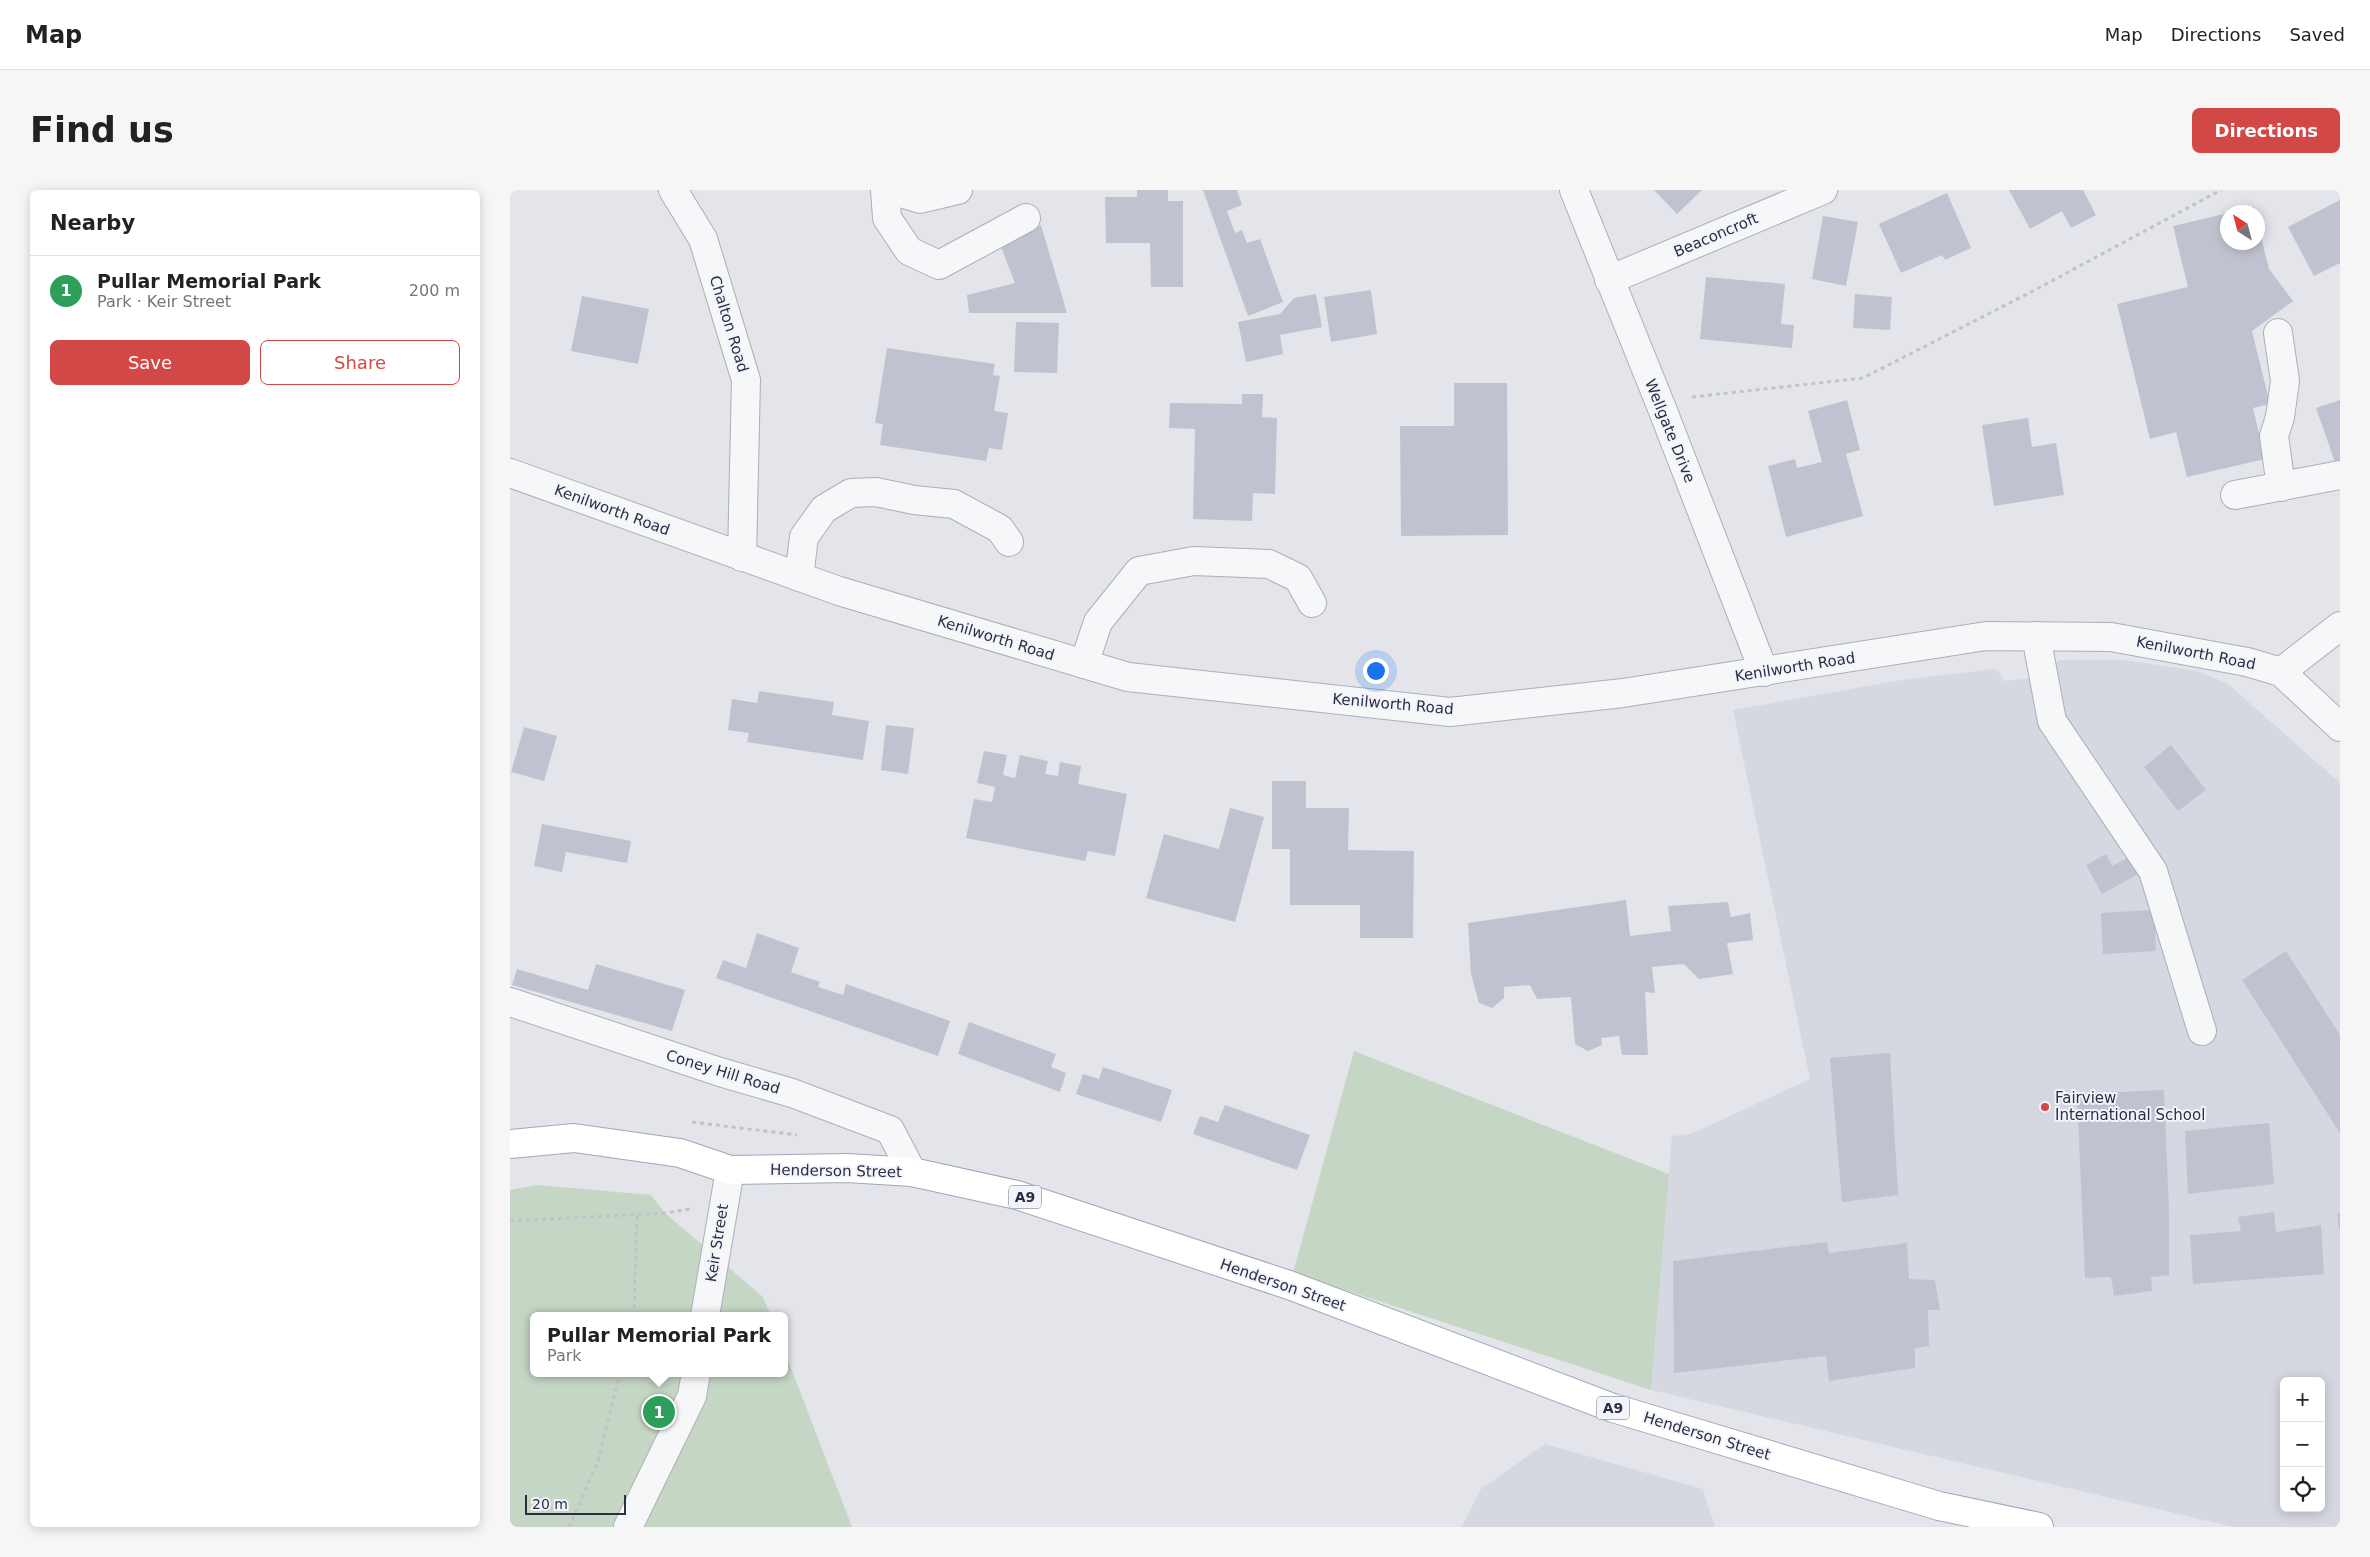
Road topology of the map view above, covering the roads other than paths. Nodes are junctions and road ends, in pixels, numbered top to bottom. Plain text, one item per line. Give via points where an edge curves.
1 (673, 190) edge
2 (885, 190) edge
3 (892, 190) edge
4 (958, 190) edge
5 (1574, 190) edge
6 (1823, 190) edge
7 (1026, 218) dead end
8 (1609, 280) junction
9 (2278, 333) dead end
10 (510, 473) edge
11 (2340, 476) edge
12 (2280, 487) junction
13 (2235, 495) dead end
14 (1009, 542) dead end
15 (742, 557) junction
16 (799, 577) junction
17 (1312, 603) dead end
18 (2340, 626) edge
19 (2036, 636) junction
20 (1084, 664) junction
21 (1764, 672) junction
22 (2281, 672) junction
23 (2340, 727) edge
24 (510, 1002) edge
25 (2202, 1031) dead end
26 (510, 1144) edge
27 (730, 1170) junction
28 (912, 1172) junction
29 (706, 1312) edge
30 (695, 1377) edge
31 (628, 1527) edge
32 (2039, 1527) edge

1 - 15 street, Chalton Road via 703,239 746,380
2 - 7 street via 887,218 909,252 939,265
3 - 4 street via 920,199
5 - 8 street, Wellgate Drive
6 - 8 street, Beaconcroft
8 - 21 street, Wellgate Drive
9 - 12 street via 2285,381 2274,436
10 - 15 street, Kenilworth Road
11 - 12 street
12 - 13 street
14 - 16 street via 1000,529 954,504 876,492 852,493 824,509 804,537
15 - 16 street, Kenilworth Road
16 - 20 street, Kenilworth Road
17 - 20 street via 1298,578 1270,564 1194,561 1139,571 1098,622
18 - 22 street
19 - 21 street, Kenilworth Road via 1986,636
19 - 22 street, Kenilworth Road via 2111,636 2247,662
19 - 25 street via 2052,721 2153,871
20 - 21 street, Kenilworth Road via 1128,677 1450,712 1623,694
22 - 23 street, Kenilworth Road
24 - 28 street, Coney Hill Road via 792,1093 890,1130
26 - 27 main road, Henderson Street / A9 via 574,1138 680,1153
27 - 28 main road, Henderson Street / A9 via 847,1168
27 - 29 street, Keir Street
28 - 32 main road, Henderson Street / A9 via 1017,1194 1280,1282 1613,1408 1939,1506
30 - 31 street via 692,1396

